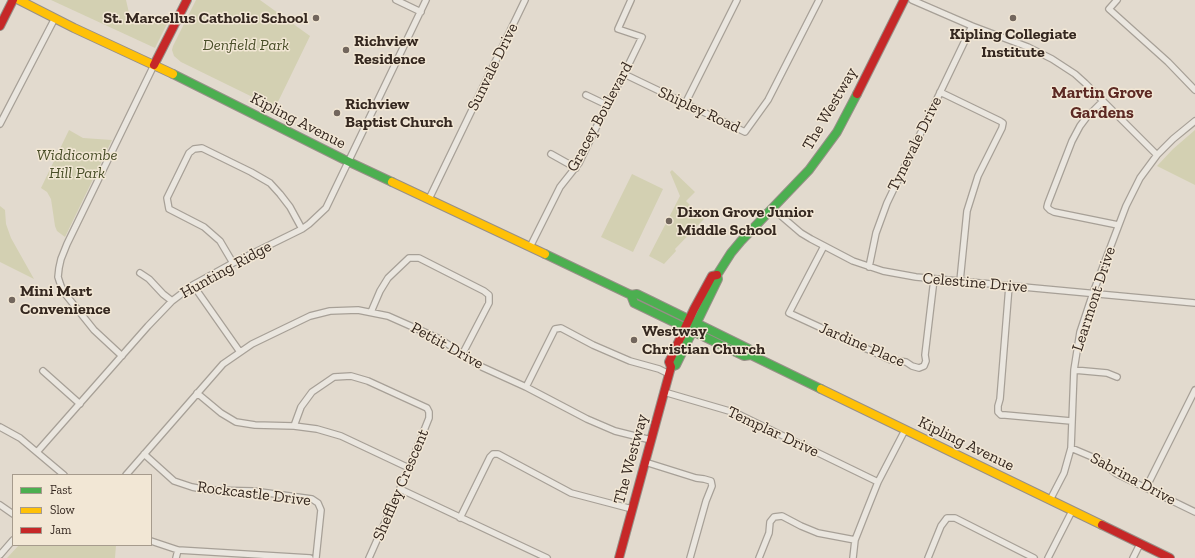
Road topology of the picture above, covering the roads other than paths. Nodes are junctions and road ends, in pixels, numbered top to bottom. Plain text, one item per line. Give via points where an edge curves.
1 (13, 0) edge
2 (20, 0) edge
3 (187, 0) edge
4 (396, 0) edge
5 (426, 0) edge
6 (525, 0) edge
7 (631, 0) edge
8 (737, 0) edge
9 (819, 0) edge
10 (904, 0) edge
11 (912, 0) edge
12 (1117, 0) edge
13 (421, 12) junction
14 (55, 18) junction
15 (0, 26) edge
16 (972, 26) junction
17 (154, 65) junction
18 (624, 74) junction
19 (1195, 90) edge
20 (940, 92) junction
21 (586, 95) dead end
22 (1103, 100) junction
23 (685, 104) junction
24 (607, 105) junction
25 (1195, 121) edge
26 (0, 124) edge
27 (551, 154) dead end
28 (1157, 155) junction
29 (348, 162) junction
30 (576, 168) junction
31 (429, 199) junction
32 (773, 209) junction
33 (1118, 226) junction
34 (302, 228) junction
35 (824, 246) junction
36 (530, 247) junction
37 (233, 263) junction
38 (869, 267) junction
39 (140, 274) dead end
40 (717, 275) junction
41 (934, 279) junction
42 (960, 281) junction
43 (193, 285) junction
44 (1010, 286) junction
45 (1093, 293) junction
46 (631, 295) junction
47 (172, 301) junction
48 (1195, 303) edge
49 (371, 312) junction
50 (689, 319) junction
51 (697, 323) junction
52 (686, 328) junction
53 (694, 331) junction
54 (240, 352) junction
55 (463, 353) junction
56 (751, 355) junction
57 (122, 356) junction
58 (670, 370) junction
59 (1074, 370) junction
60 (43, 371) dead end
61 (1117, 377) dead end
62 (526, 387) junction
63 (1195, 390) edge
64 (664, 392) junction
65 (197, 393) junction
66 (1192, 401) edge
67 (80, 404) junction
68 (1071, 421) junction
69 (294, 426) junction
70 (0, 427) edge
71 (905, 430) junction
72 (651, 440) junction
73 (1071, 448) junction
74 (37, 452) junction
75 (144, 454) junction
76 (644, 462) junction
77 (410, 468) junction
78 (63, 474) edge
79 (127, 474) edge
80 (878, 482) junction
81 (1146, 488) junction
82 (400, 489) junction
83 (1050, 500) junction
84 (0, 505) edge
85 (632, 509) junction
86 (1072, 511) junction
87 (1195, 512) edge
88 (12, 513) edge
89 (460, 518) junction
90 (855, 540) junction
91 (12, 541) edge
92 (152, 541) edge
93 (1140, 544) junction
94 (178, 550) junction
95 (0, 555) edge
96 (176, 558) edge
97 (310, 558) edge
98 (316, 558) edge
99 (370, 558) edge
100 (547, 558) edge
101 (619, 558) edge
102 (690, 558) edge
103 (760, 558) edge
104 (853, 558) edge
105 (928, 558) edge
106 (1034, 558) edge
107 (1048, 558) edge
108 (1133, 558) edge
109 (1170, 558) edge

1 - 15 main road
2 - 14 main road, Kipling Avenue
3 - 17 main road
4 - 13 street
5 - 13 street, Hunting Ridge
6 - 31 street, Sunvale Drive
7 - 18 street, Gracey Boulevard via 618,29 642,36
8 - 23 street
9 - 23 street, Shipley Road via 768,100 745,132
10 - 32 main road, The Westway via 837,132 809,170
11 - 16 street
12 - 19 street via 1109,9
13 - 29 street, Hunting Ridge
14 - 17 main road, Kipling Avenue
14 - 26 street
16 - 20 street, Tynevale Drive
16 - 22 street via 1052,59 1075,74
17 - 29 main road, Kipling Avenue
17 - 57 street via 67,244 58,268 58,277 66,295 94,330
18 - 23 street, Shipley Road
18 - 24 street, Gracey Boulevard
20 - 38 street, Tynevale Drive via 881,218
20 - 42 street via 1003,123 978,176 967,211
21 - 24 street
22 - 28 street
22 - 33 street via 1083,122 1072,141 1047,207 1054,212
24 - 30 street, Gracey Boulevard
25 - 28 street, Learmont Drive
27 - 30 street
28 - 33 street, Learmont Drive via 1135,187
29 - 31 main road, Kipling Avenue
29 - 34 street, Hunting Ridge via 326,208
30 - 36 street, Gracey Boulevard via 560,187
31 - 36 main road, Kipling Avenue
32 - 35 street, Celestine Drive via 801,233
32 - 40 main road, The Westway via 736,247
33 - 45 street, Learmont Drive
34 - 37 street, Hunting Ridge
34 - 37 street via 290,207 270,183 202,148 194,149 189,152 167,198 169,209 204,226 220,241
35 - 38 street, Celestine Drive
35 - 41 street, Jardine Place via 788,313 890,360 906,362 919,368 924,366 926,361
36 - 46 main road, Kipling Avenue
37 - 43 street, Hunting Ridge
38 - 41 street, Celestine Drive via 906,276
39 - 47 street
40 - 50 main road, The Westway via 712,276
40 - 51 main road, The Westway via 718,279
41 - 42 street, Celestine Drive
42 - 44 street, Celestine Drive
43 - 47 street, Hunting Ridge
43 - 54 street
44 - 45 street, Celestine Drive
44 - 68 street via 998,412 1002,415
45 - 48 street, Celestine Drive
45 - 59 street, Learmont Drive via 1080,332
46 - 50 main road, Kipling Avenue via 637,294
46 - 52 main road, Kipling Avenue via 634,303
47 - 57 street, Hunting Ridge
49 - 54 street, Pettit Drive via 330,311 310,316
49 - 55 street, Pettit Drive via 388,316 425,332
49 - 55 street via 388,278 409,258 419,258 489,295 489,304
50 - 51 main road, Kipling Avenue
50 - 52 main road, The Westway
51 - 53 main road, The Westway
51 - 56 main road, Kipling Avenue via 749,348
52 - 53 main road, Kipling Avenue
52 - 58 main road, The Westway via 669,362
53 - 56 main road, Kipling Avenue via 744,356
53 - 58 main road, The Westway via 676,365
54 - 65 street, Pettit Drive via 223,364
55 - 62 street, Pettit Drive via 482,366
56 - 71 main road, Kipling Avenue
57 - 67 street, Hunting Ridge
58 - 62 street via 630,361 561,328 555,329
58 - 64 main road, The Westway
59 - 61 street via 1107,373
59 - 68 street, Learmont Drive
60 - 67 street
62 - 72 street, Pettit Drive via 587,420 615,431
63 - 66 street
64 - 72 main road, The Westway
64 - 80 street, Templar Drive via 736,414
65 - 69 street via 236,422
65 - 75 street, Pettit Drive
66 - 81 street
67 - 74 street, Hunting Ridge
68 - 73 street, Learmont Drive
69 - 77 street via 341,436
69 - 77 street, Sheffley Crescent via 301,406 312,392 334,377 351,376 368,381 427,408 429,412
70 - 74 street via 20,438
71 - 80 street
71 - 83 main road, Kipling Avenue
72 - 76 main road, The Westway
73 - 81 street, Sabrina Drive via 1097,459 1117,474
73 - 83 street, Learmont Drive via 1064,473
74 - 78 street
75 - 79 street, Pettit Drive
75 - 98 street, Rockcastle Drive via 174,481 192,487 312,499 318,503 321,510
76 - 85 main road, The Westway
76 - 102 street via 711,481 712,486
77 - 82 street, Sheffley Crescent
80 - 90 street
81 - 87 street, Sabrina Drive
82 - 89 street
82 - 99 street, Sheffley Crescent
83 - 86 main road, Kipling Avenue
84 - 88 street
85 - 89 street via 571,493 498,454 493,454
85 - 101 main road, The Westway
86 - 93 main road, Kipling Avenue
86 - 107 street
89 - 100 street
90 - 103 street via 818,533 782,516 774,517 770,522
90 - 104 street
91 - 95 street
92 - 94 street
93 - 108 street
93 - 109 main road, Kipling Avenue
94 - 96 street
94 - 97 street
105 - 106 street via 946,518 955,518

